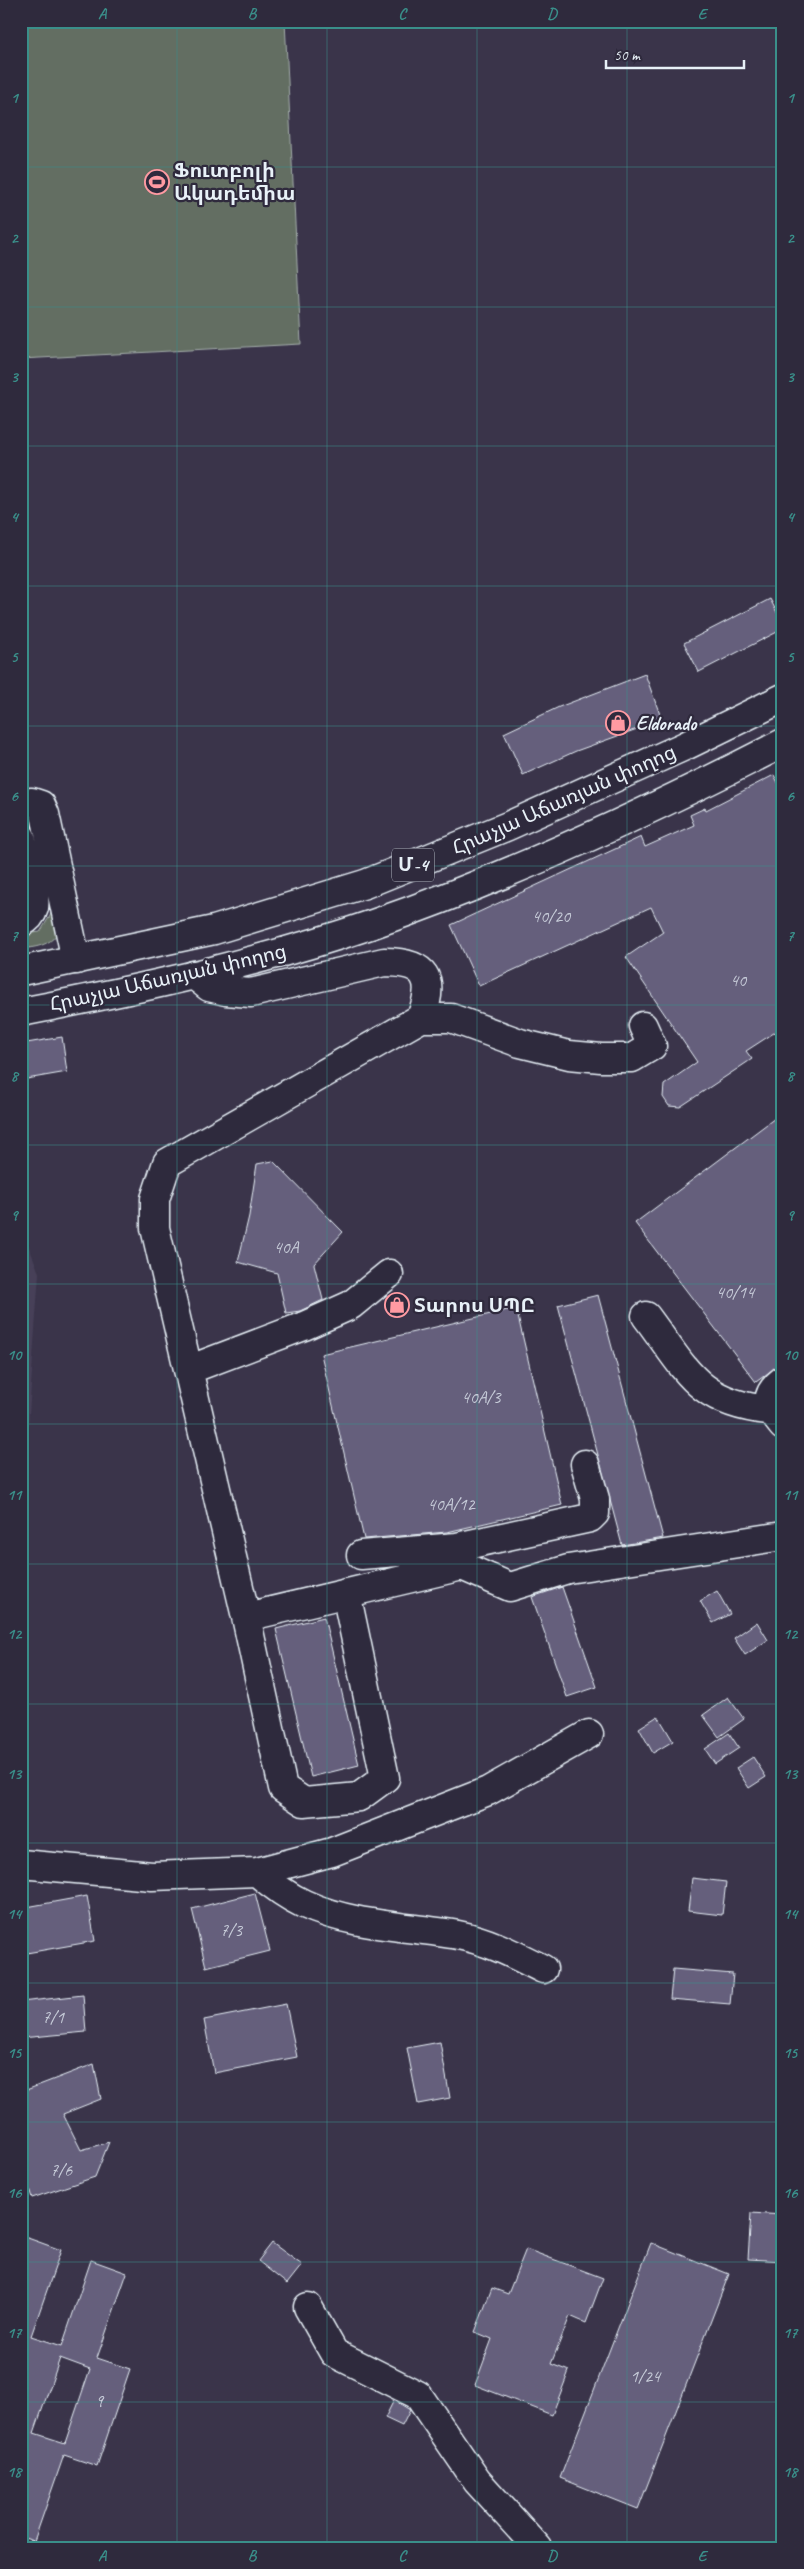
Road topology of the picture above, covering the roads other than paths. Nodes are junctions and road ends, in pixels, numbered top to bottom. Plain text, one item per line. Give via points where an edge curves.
1 (783, 698) edge
2 (778, 750) edge
3 (21, 803) edge
4 (21, 837) edge
5 (21, 923) edge
6 (76, 960) junction
7 (21, 971) edge
8 (194, 975) junction
9 (21, 1012) edge
10 (422, 1018) junction
11 (643, 1026) dead end
12 (389, 1274) dead end
13 (646, 1316) dead end
14 (188, 1370) junction
15 (783, 1380) edge
16 (776, 1418) edge
17 (586, 1464) dead end
18 (783, 1536) edge
19 (361, 1555) dead end
20 (459, 1556) junction
21 (346, 1593) junction
22 (246, 1617) junction
23 (589, 1734) dead end
24 (21, 1864) edge
25 (257, 1872) junction
26 (543, 1969) dead end
27 (308, 2307) dead end
28 (538, 2548) edge

1 - 6 main road, Հրաչյա Աճառյան փողոց / Մ-4 via 686,746 508,826 366,884 214,930
2 - 8 main road, Հրաչյա Աճառյան փողոց / Մ-4 via 530,862 428,903 372,924
3 - 6 main road via 41,805 46,814
4 - 5 main road via 34,899 34,910
6 - 7 main road, Հրաչյա Աճառյան փողոց / Մ-4
8 - 9 main road, Հրաչյա Աճառյան փողոց / Մ-4
8 - 10 main road via 209,987 226,992 252,993 384,962 403,962 414,965 423,973 428,988
10 - 11 main road via 451,1018 520,1043 568,1055 601,1058 632,1058 652,1046
10 - 14 main road via 167,1163 155,1199 156,1228
12 - 14 main road via 351,1305
13 - 16 main road via 695,1382 713,1396
14 - 22 main road
15 - 16 main road via 769,1399
17 - 20 main road via 596,1514
18 - 20 main road via 568,1569 510,1587
19 - 20 main road
20 - 21 main road
21 - 22 main road
21 - 22 main road via 385,1778 359,1797 304,1802 283,1788
23 - 25 main road via 488,1791 332,1852
24 - 25 main road via 152,1876
25 - 26 main road via 279,1890 306,1905 359,1920 460,1935 502,1948
27 - 28 main road via 334,2353 418,2395 477,2481

